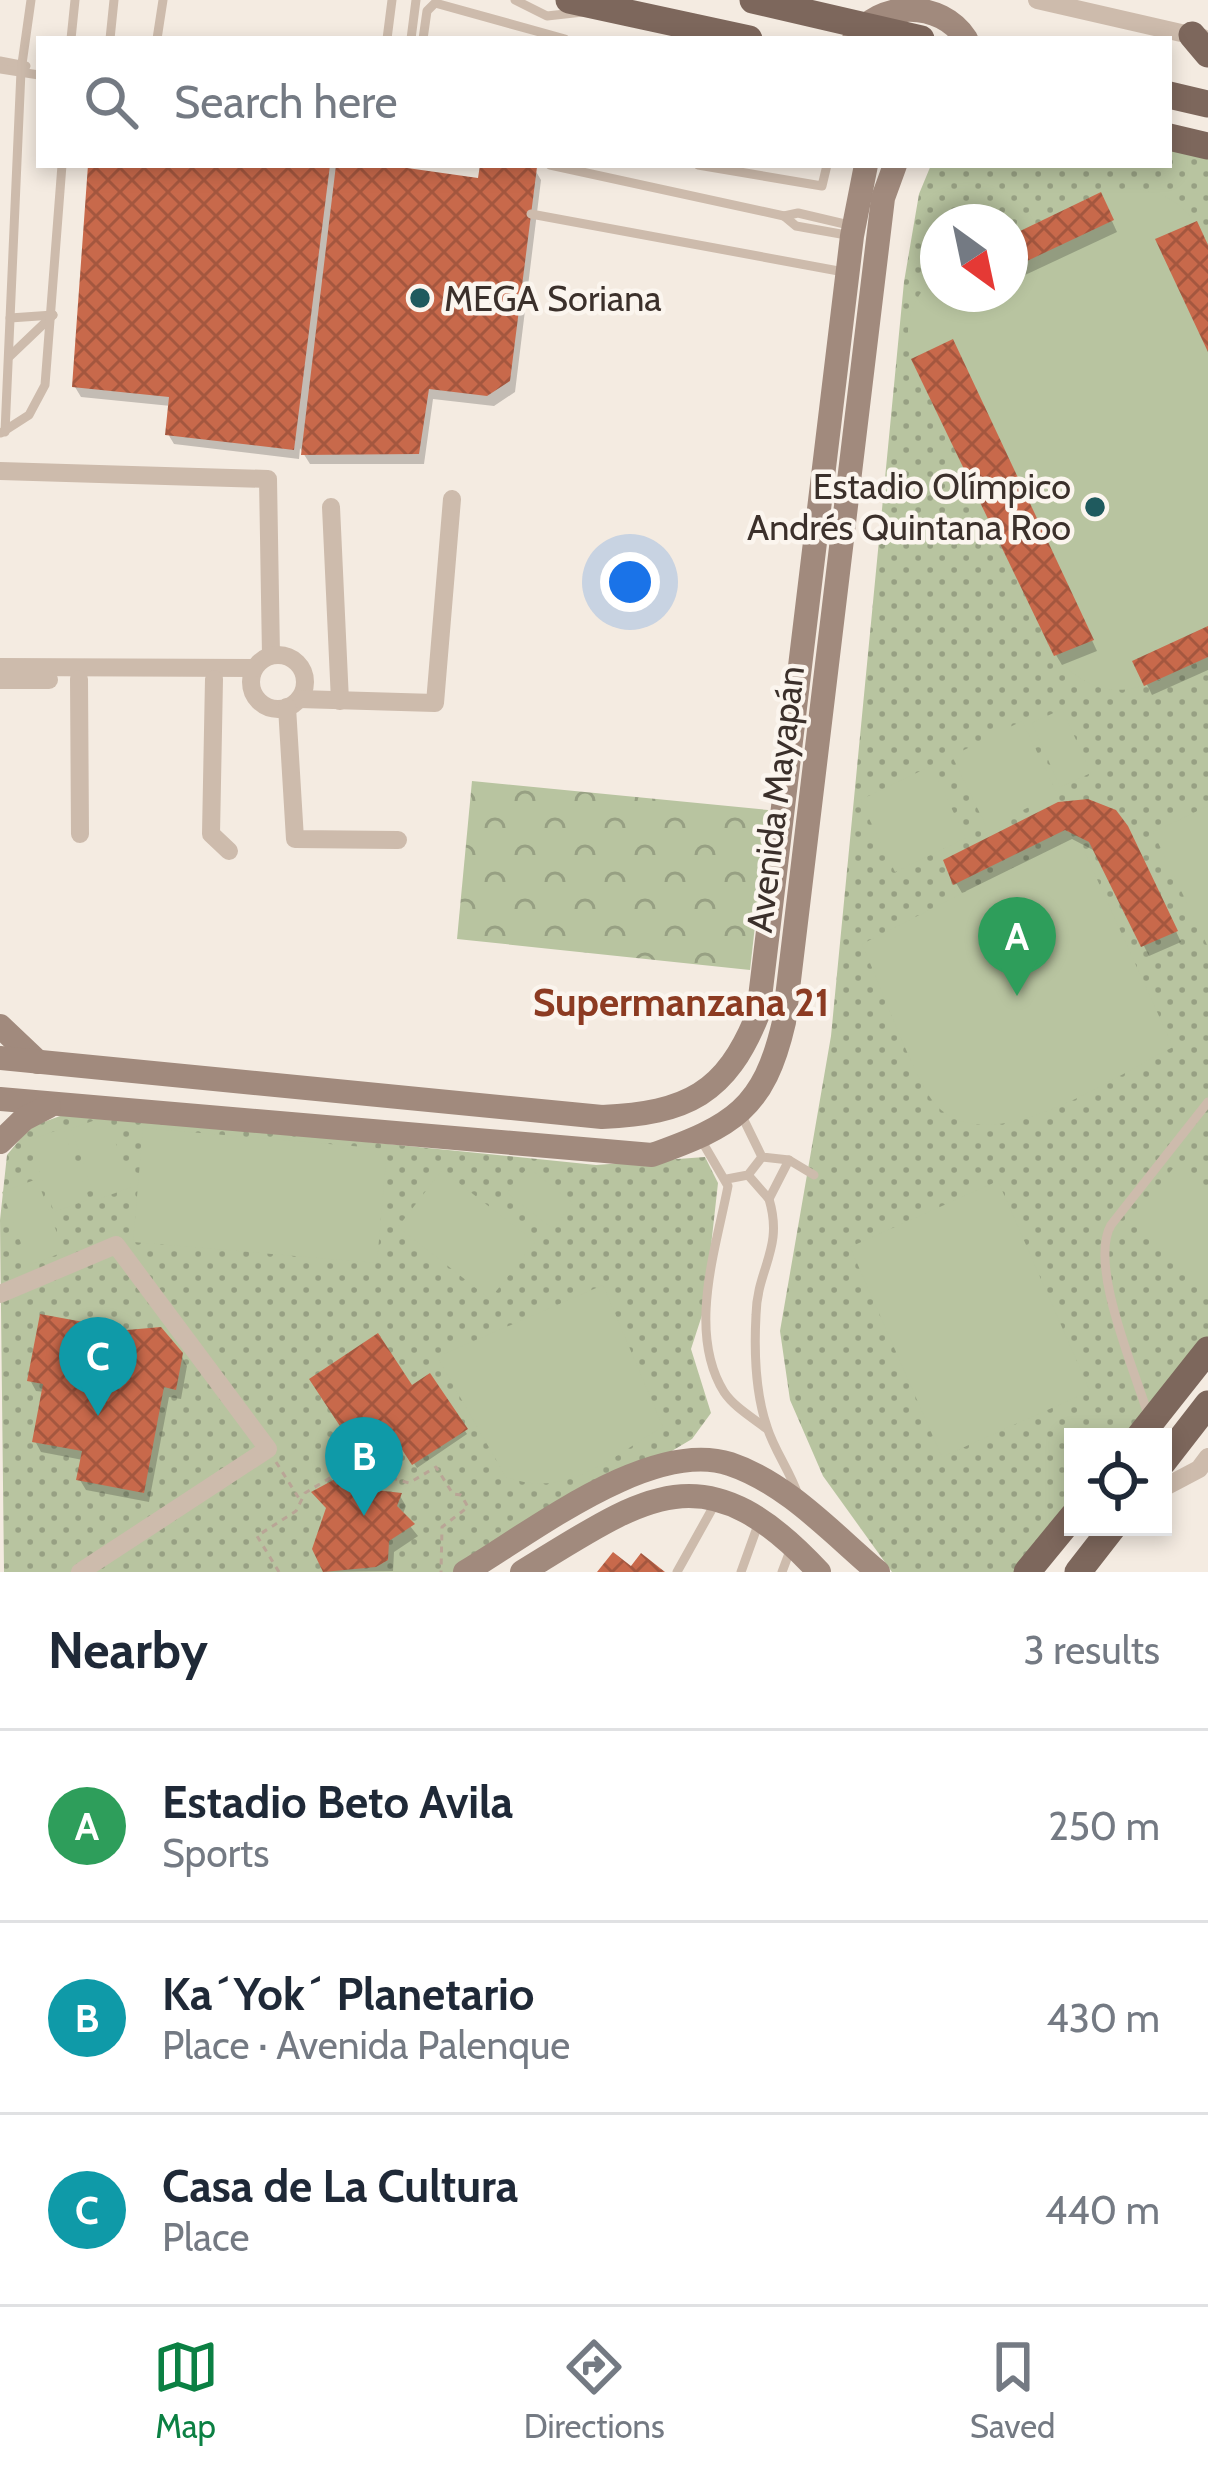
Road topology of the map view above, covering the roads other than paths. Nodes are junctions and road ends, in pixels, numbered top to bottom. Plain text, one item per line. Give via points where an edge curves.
1 (31, 0) edge
2 (75, 0) edge
3 (114, 0) edge
4 (163, 0) edge
5 (392, 0) edge
6 (416, 0) edge
7 (515, 0) edge
8 (569, 0) edge
9 (753, 0) edge
10 (1036, 0) edge
11 (918, 1) edge
12 (598, 6) junction
13 (818, 6) edge
14 (1108, 8) edge
15 (858, 32) edge
16 (71, 36) edge
17 (110, 36) edge
18 (157, 36) edge
19 (387, 36) edge
20 (411, 36) edge
21 (423, 36) edge
22 (553, 36) edge
23 (735, 36) edge
24 (894, 36) edge
25 (964, 36) edge
26 (1203, 43) edge
27 (0, 65) edge
28 (22, 66) junction
29 (36, 74) edge
30 (1172, 96) edge
31 (1208, 104) edge
32 (1172, 138) edge
33 (1208, 146) edge
34 (62, 168) edge
35 (564, 168) edge
36 (714, 168) edge
37 (825, 168) edge
38 (865, 168) edge
39 (891, 168) edge
40 (801, 184) junction
41 (798, 213) junction
42 (531, 214) dead end
43 (784, 216) junction
44 (796, 226) junction
45 (853, 231) junction
46 (849, 273) junction
47 (53, 315) junction
48 (10, 319) junction
49 (10, 356) junction
50 (2, 432) edge
51 (0, 471) edge
52 (452, 499) dead end
53 (332, 507) dead end
54 (808, 601) junction
55 (836, 604) junction
56 (272, 655) junction
57 (0, 667) edge
58 (252, 674) junction
59 (214, 679) junction
60 (0, 680) edge
61 (79, 680) junction
62 (340, 700) junction
63 (293, 703) junction
64 (80, 834) dead end
65 (398, 840) dead end
66 (229, 851) dead end
67 (0, 1026) edge
68 (0, 1058) edge
69 (38, 1062) junction
70 (88, 1065) junction
71 (293, 1088) junction
72 (0, 1099) edge
73 (1208, 1102) edge
74 (49, 1106) junction
75 (86, 1107) junction
76 (741, 1114) junction
77 (291, 1127) junction
78 (700, 1138) junction
79 (0, 1142) edge
80 (762, 1157) junction
81 (789, 1160) junction
82 (748, 1175) junction
83 (814, 1175) dead end
84 (727, 1179) junction
85 (769, 1199) junction
86 (0, 1294) edge
87 (1208, 1350) edge
88 (1208, 1404) edge
89 (1149, 1428) edge
90 (1155, 1428) edge
91 (767, 1429) junction
92 (1172, 1450) edge
93 (1208, 1457) edge
94 (1172, 1483) edge
95 (719, 1497) junction
96 (800, 1506) junction
97 (760, 1516) junction
98 (1064, 1527) edge
99 (1105, 1536) edge
100 (793, 1543) junction
101 (872, 1570) edge
102 (80, 1572) edge
103 (465, 1572) edge
104 (522, 1572) edge
105 (677, 1572) edge
106 (741, 1572) edge
107 (782, 1572) edge
108 (819, 1572) edge
109 (1027, 1572) edge
110 (1078, 1572) edge

1 - 28 lane
2 - 16 lane
3 - 17 lane
4 - 18 lane
5 - 19 lane
6 - 20 lane
7 - 12 lane via 547,16
8 - 12 main road
9 - 13 main road
10 - 14 street
11 - 15 street via 879,9
11 - 25 street via 955,20
12 - 23 main road
13 - 15 main road
14 - 26 street
15 - 24 main road
21 - 22 lane via 435,3
27 - 28 lane
28 - 29 lane
28 - 48 lane
30 - 31 main road
32 - 33 main road
34 - 47 lane
35 - 43 lane
36 - 40 lane
37 - 40 lane via 822,186
38 - 45 street, Avenida Mayapán
39 - 55 street, Avenida Mayapán
40 - 41 lane
41 - 43 lane
41 - 44 lane
41 - 45 lane
42 - 46 lane
43 - 44 lane
44 - 45 lane
45 - 46 street, Avenida Mayapán
46 - 54 street, Avenida Mayapán
47 - 48 lane
47 - 49 lane
47 - 50 lane via 40,400
48 - 49 lane
49 - 50 lane
51 - 56 street via 268,479
52 - 62 street via 435,703
53 - 62 street
54 - 55 street
54 - 71 street, Avenida Mayapán via 758,1014 718,1085 647,1115 602,1117
55 - 76 street, Avenida Mayapán via 784,1022 773,1069
56 - 58 street
56 - 63 street via 285,655 304,673
57 - 58 street
58 - 59 street
58 - 63 street via 266,706
59 - 61 street
59 - 66 street via 211,834
60 - 61 street
61 - 64 street
62 - 63 street
63 - 65 street via 295,839
67 - 69 street
68 - 69 street, Avenida Mayapán
69 - 70 street, Avenida Mayapán
70 - 71 street, Avenida Mayapán
70 - 75 street
71 - 77 street
72 - 74 street, Avenida Mayapán
73 - 89 lane via 1103,1244
74 - 75 street, Avenida Mayapán
74 - 79 street
75 - 77 street, Avenida Mayapán
76 - 78 street, Avenida Mayapán
76 - 80 lane
77 - 78 street, Avenida Mayapán via 652,1155
78 - 84 lane
80 - 81 lane
80 - 82 lane
81 - 83 lane
81 - 85 lane
82 - 84 lane
82 - 85 lane
84 - 91 lane via 705,1316 724,1391
85 - 91 lane via 774,1253 758,1281 755,1320
86 - 102 street via 116,1245 268,1449
87 - 90 main road
88 - 92 main road
91 - 96 lane
93 - 94 street
95 - 97 street
95 - 104 street via 672,1495 626,1508
95 - 105 lane
96 - 101 street
96 - 103 street via 728,1462 674,1461 614,1482
97 - 100 street
97 - 106 lane
98 - 109 main road
99 - 110 main road
100 - 107 lane
100 - 108 street

